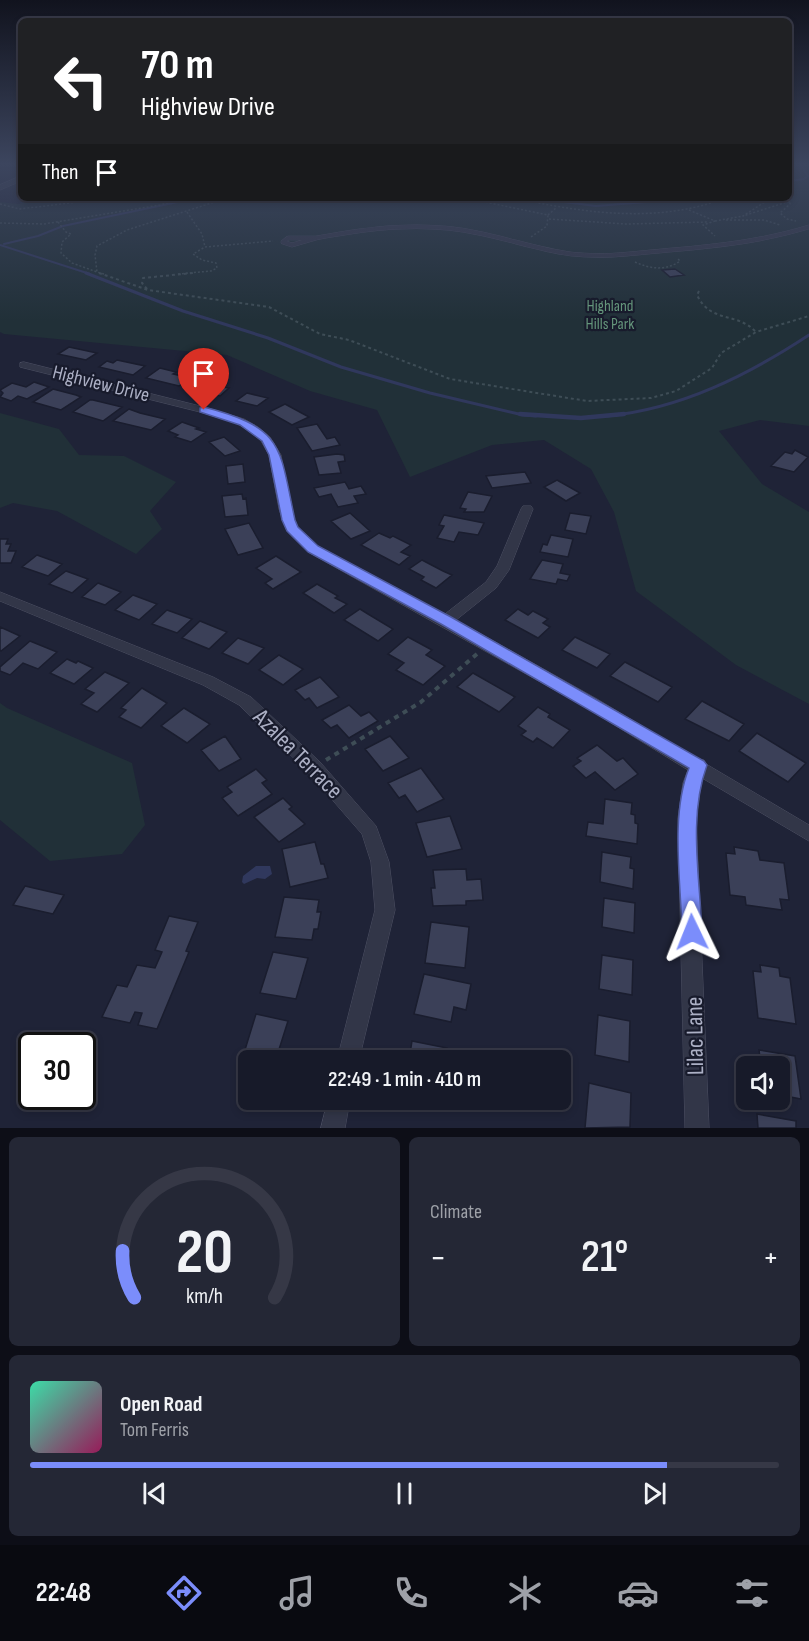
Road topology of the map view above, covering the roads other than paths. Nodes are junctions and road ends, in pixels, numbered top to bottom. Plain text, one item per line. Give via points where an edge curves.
1 (809, 227) edge
2 (285, 239) road end
3 (24, 365) dead end
4 (527, 509) dead end
5 (0, 596) edge
6 (446, 621) junction
7 (698, 765) junction
8 (809, 834) edge
9 (350, 1050) edge
10 (337, 1110) edge
11 (333, 1128) edge
12 (697, 1128) edge

1 - 2 lane via 732,244 627,255 570,254 468,230 426,226
3 - 6 street, Highview Drive via 247,424 270,444 287,517 305,543
4 - 6 street via 502,570 491,585
5 - 9 street, Azalea Terrace via 230,692 263,717 314,767 370,831 384,883 385,910
6 - 7 street, Highview Drive
7 - 8 street, Highview Drive
7 - 12 street, Lilac Lane via 687,818
10 - 11 street

